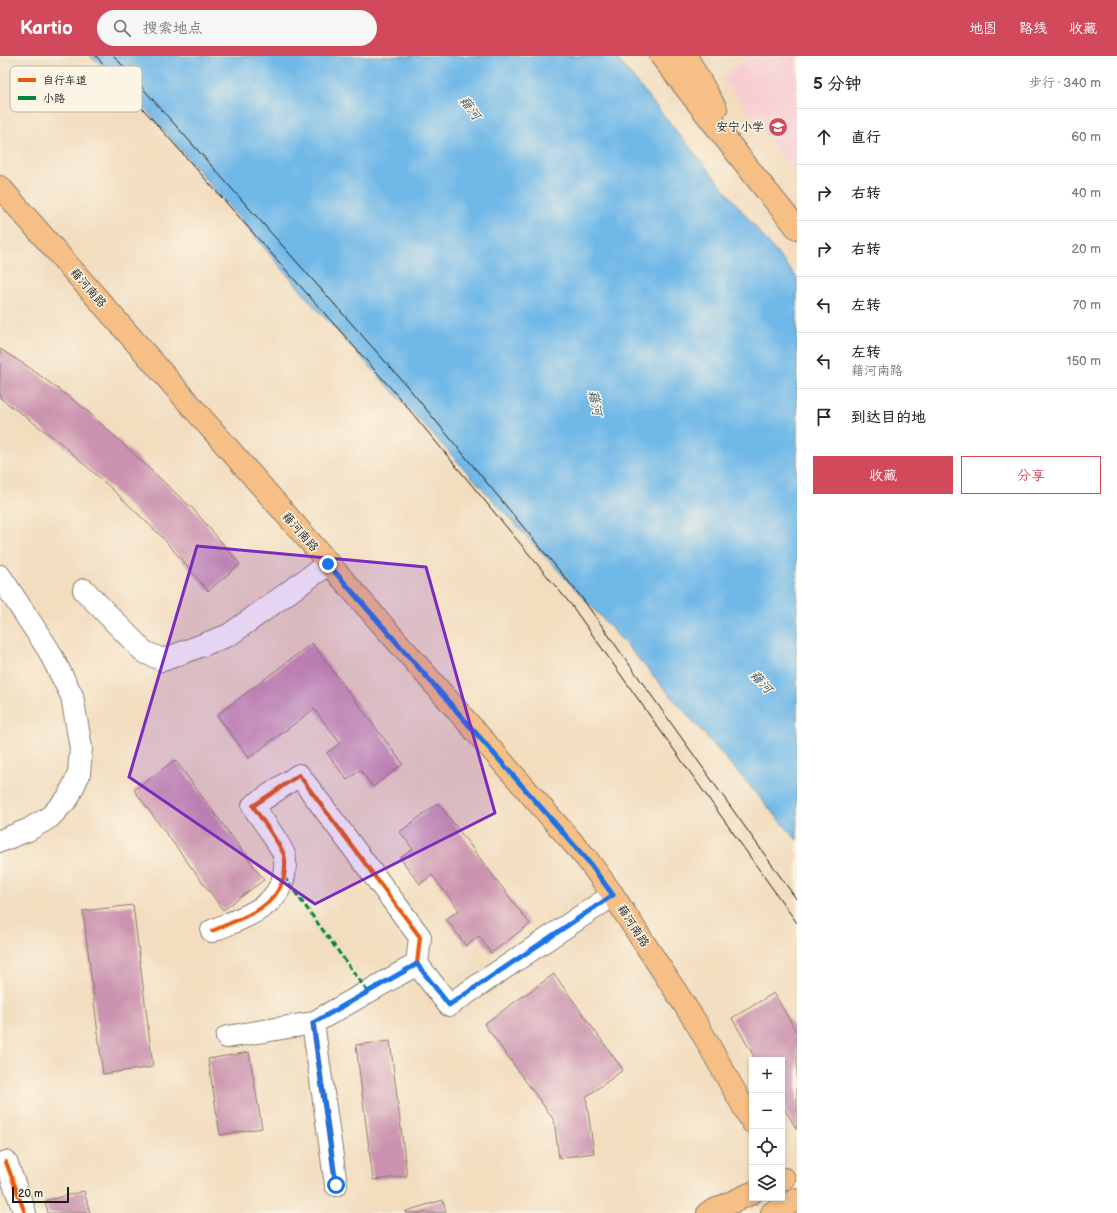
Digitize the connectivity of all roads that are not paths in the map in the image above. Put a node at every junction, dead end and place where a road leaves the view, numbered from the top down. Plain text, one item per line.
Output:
1 (661, 56) edge
2 (686, 56) edge
3 (757, 180) junction
4 (0, 187) edge
5 (797, 228) edge
6 (328, 564) junction
7 (0, 576) edge
8 (84, 590) dead end
9 (0, 841) edge
10 (613, 895) junction
11 (212, 931) dead end
12 (417, 964) junction
13 (313, 1023) junction
14 (227, 1036) dead end
15 (749, 1117) edge
16 (6, 1162) dead end
17 (785, 1181) edge
18 (336, 1185) dead end
19 (749, 1194) edge
20 (797, 1201) edge
21 (25, 1213) edge
22 (708, 1213) edge
23 (772, 1213) edge

1 - 3 main road
2 - 3 main road
3 - 5 main road
4 - 6 main road, 藉河南路
6 - 8 street
6 - 10 main road, 藉河南路
7 - 9 street
10 - 12 street
10 - 15 main road, 藉河南路
11 - 12 street
12 - 13 street
13 - 14 street
13 - 18 street
16 - 21 street
17 - 20 main road
19 - 22 main road
20 - 23 main road

